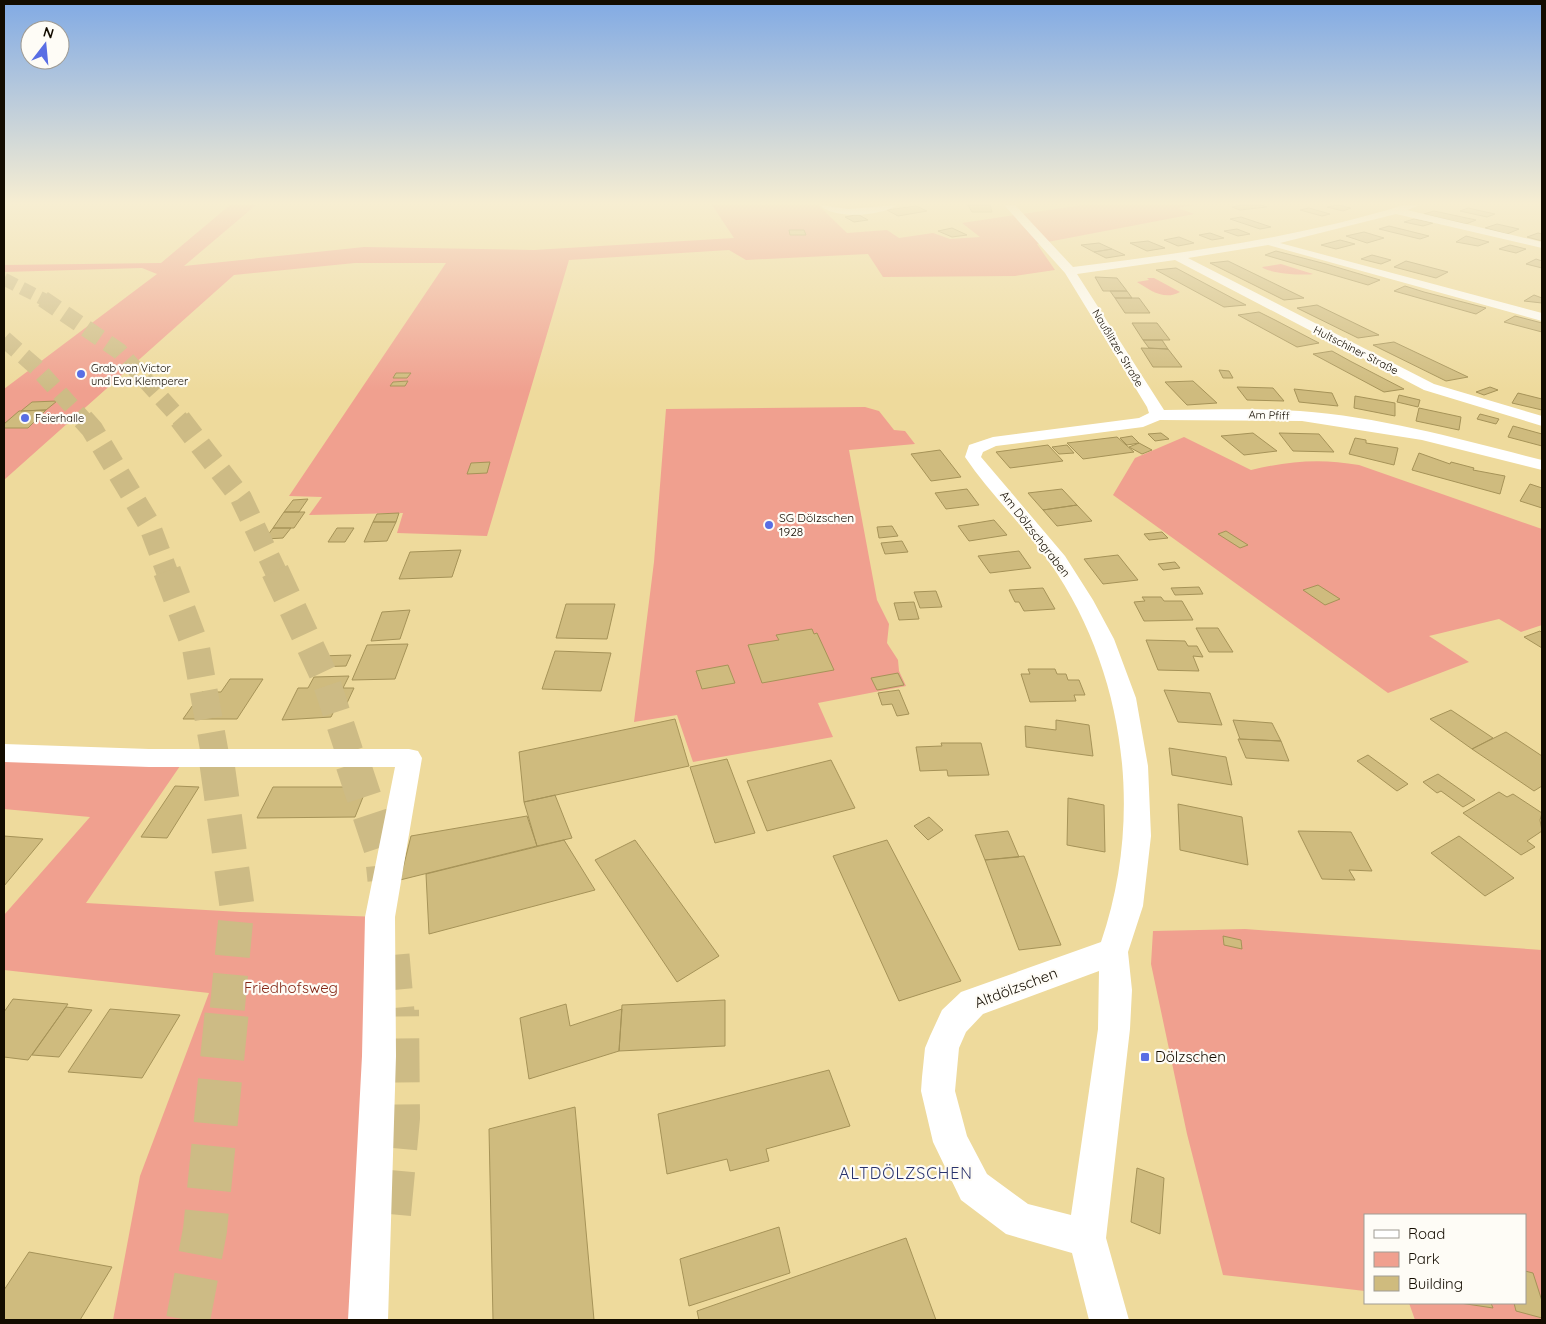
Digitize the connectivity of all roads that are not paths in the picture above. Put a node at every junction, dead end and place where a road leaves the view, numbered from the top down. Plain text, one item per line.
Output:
1 (1066, 267) edge
2 (1105, 267) edge
3 (1196, 267) edge
4 (1357, 267) edge
5 (1070, 271) junction
6 (1542, 317) edge
7 (1157, 415) junction
8 (1542, 421) edge
9 (993, 442) joint
10 (1542, 465) edge
11 (4, 754) edge
12 (1113, 952) junction
13 (1087, 1238) junction
14 (368, 1320) edge
15 (1109, 1320) edge

1 - 5 street, Naußlitzer Straße
2 - 5 street
3 - 8 street, Hultschiner Straße
4 - 6 street
5 - 7 street, Naußlitzer Straße
7 - 9 street, Am Pfiff
7 - 10 street, Am Pfiff
9 - 12 street, Am Dölzschgraben
11 - 14 street
12 - 13 street
12 - 13 street, Altdölzschen
13 - 15 street

